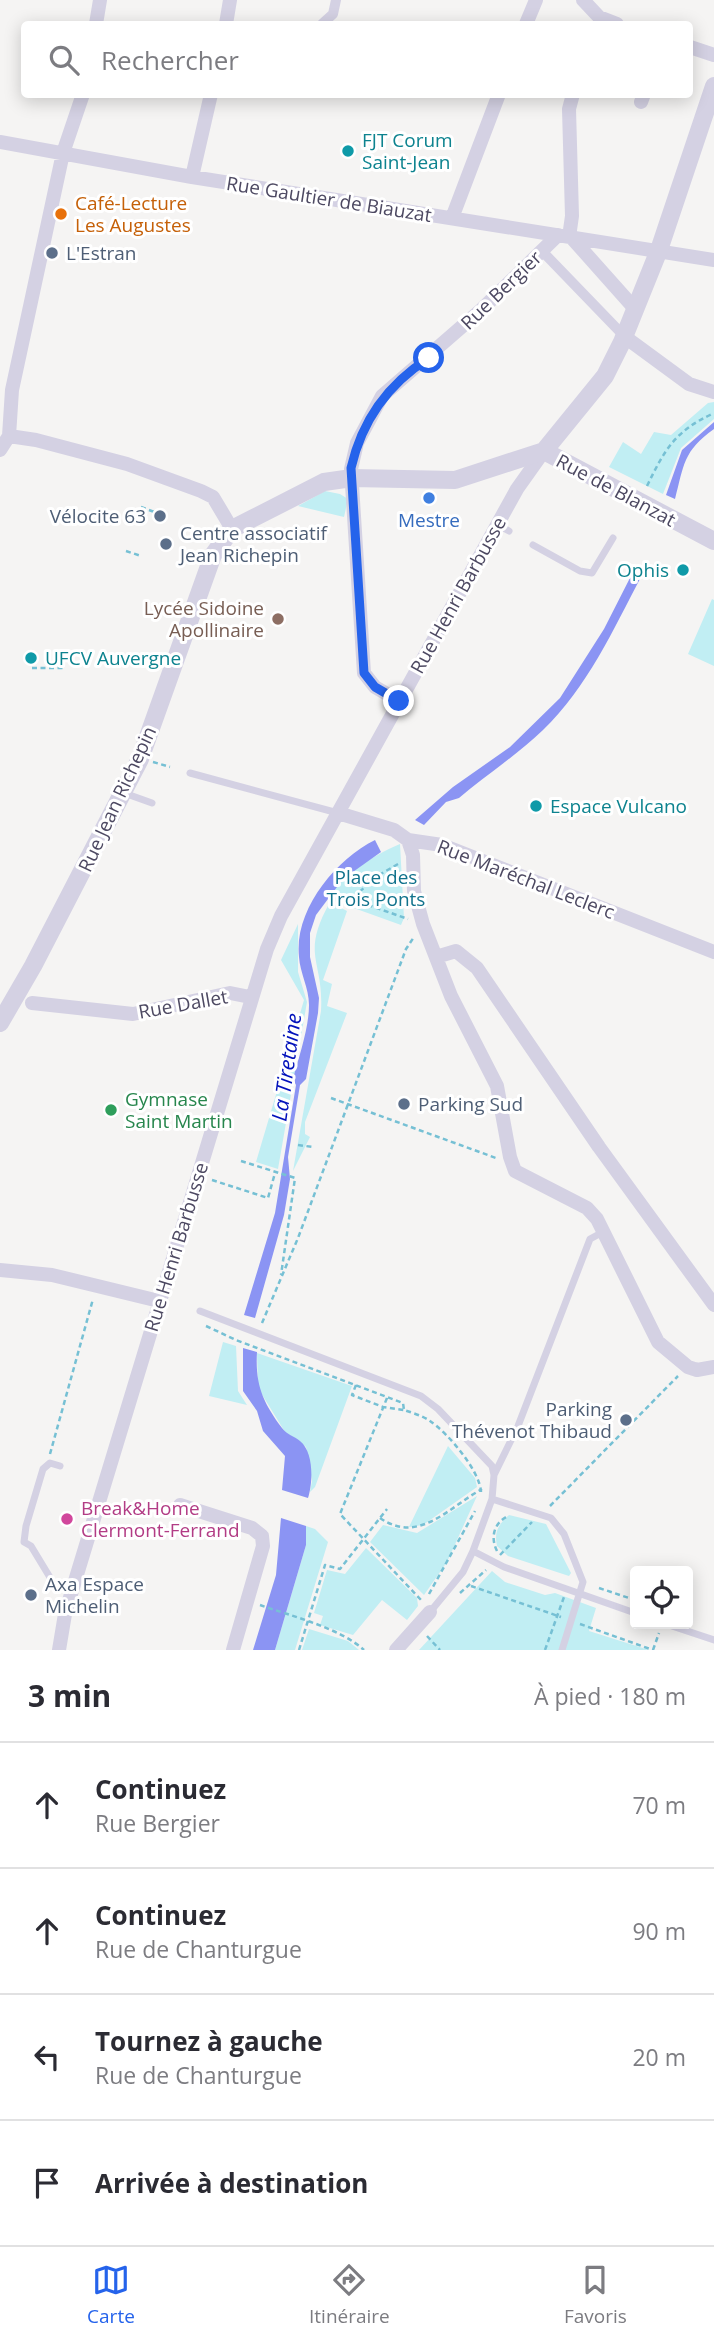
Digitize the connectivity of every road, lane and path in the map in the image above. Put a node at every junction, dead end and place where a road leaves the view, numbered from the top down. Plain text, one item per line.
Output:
1 (100, 0) edge
2 (230, 0) edge
3 (336, 0) edge
4 (536, 0) edge
5 (583, 0) edge
6 (96, 21) edge
7 (226, 21) edge
8 (326, 21) edge
9 (527, 21) edge
10 (598, 21) edge
11 (693, 48) edge
12 (714, 55) edge
13 (713, 91) edge
14 (82, 98) edge
15 (210, 98) edge
16 (497, 98) edge
17 (572, 98) edge
18 (0, 142) edge
19 (63, 153) junction
20 (192, 177) junction
21 (452, 218) junction
22 (566, 236) junction
23 (659, 250) junction
24 (542, 251) junction
25 (714, 260) edge
26 (636, 310) junction
27 (625, 337) junction
28 (714, 392) edge
29 (714, 412) edge
30 (9, 436) junction
31 (0, 450) edge
32 (544, 452) junction
33 (352, 478) junction
34 (642, 503) junction
35 (141, 507) dead end
36 (157, 513) dead end
37 (232, 529) junction
38 (613, 538) dead end
39 (714, 541) edge
40 (533, 545) dead end
41 (126, 551) dead end
42 (141, 556) dead end
43 (32, 668) dead end
44 (63, 668) dead end
45 (399, 701) junction
46 (190, 773) dead end
47 (124, 793) junction
48 (152, 803) dead end
49 (338, 813) junction
50 (408, 840) junction
51 (413, 855) junction
52 (423, 925) junction
53 (714, 952) edge
54 (436, 959) junction
55 (250, 997) junction
56 (32, 1003) dead end
57 (0, 1023) edge
58 (331, 1098) dead end
59 (348, 1105) junction
60 (298, 1145) dead end
61 (313, 1147) dead end
62 (510, 1157) junction
63 (241, 1161) dead end
64 (277, 1173) junction
65 (199, 1175) junction
66 (603, 1232) junction
67 (0, 1270) edge
68 (281, 1279) junction
69 (96, 1285) junction
70 (159, 1301) junction
71 (714, 1304) edge
72 (200, 1311) joint
73 (253, 1330) junction
74 (250, 1346) junction
75 (688, 1367) junction
76 (714, 1367) edge
77 (361, 1372) junction
78 (356, 1385) junction
79 (387, 1398) junction
80 (383, 1407) junction
81 (404, 1410) junction
82 (50, 1463) junction
83 (60, 1466) dead end
84 (494, 1475) junction
85 (494, 1488) junction
86 (481, 1490) junction
87 (480, 1499) dead end
88 (492, 1499) junction
89 (180, 1505) dead end
90 (476, 1508) dead end
91 (387, 1509) dead end
92 (552, 1509) dead end
93 (512, 1514) dead end
94 (528, 1517) dead end
95 (380, 1518) junction
96 (363, 1540) junction
97 (473, 1551) junction
98 (501, 1554) junction
99 (508, 1557) dead end
100 (495, 1560) junction
101 (583, 1583) junction
102 (73, 1590) junction
103 (580, 1594) junction
104 (630, 1598) edge
105 (265, 1607) dead end
106 (630, 1611) edge
107 (430, 1612) junction
108 (306, 1619) junction
109 (662, 1629) edge
110 (680, 1629) edge
111 (714, 1640) edge
112 (59, 1650) edge
113 (233, 1650) edge
114 (299, 1650) edge
115 (364, 1650) edge
116 (396, 1650) edge
117 (440, 1650) edge
118 (562, 1650) edge
119 (653, 1650) edge

1 - 6 street
2 - 7 street
3 - 8 street
4 - 9 street
5 - 10 street
11 - 12 street
13 - 23 street
14 - 19 street
15 - 20 street
16 - 21 street
17 - 22 street
18 - 19 street, Rue Gaultier de Biauzat
19 - 20 street, Rue Gaultier de Biauzat
19 - 30 street
20 - 21 street, Rue Gaultier de Biauzat
21 - 22 street, Rue Gaultier de Biauzat
22 - 23 street, Rue Gaultier de Biauzat
22 - 24 street, Rue Bergier
22 - 26 street
23 - 25 street, Rue Gaultier de Biauzat
23 - 26 street
24 - 27 street
24 - 33 street, Rue Bergier
26 - 27 street
27 - 28 street
27 - 32 street
29 - 34 path
30 - 31 street
30 - 37 street
32 - 33 street, Rue de Blanzat
32 - 34 street, Rue de Blanzat
32 - 45 street, Rue Henri Barbusse
33 - 37 street, Rue de Blanzat
33 - 45 street, Rue Bergier
34 - 39 street, Rue de Blanzat
35 - 36 path
37 - 47 street, Rue Jean Richepin
38 - 40 lane
41 - 42 path
43 - 44 path
45 - 49 street, Rue Henri Barbusse
46 - 49 lane
47 - 48 lane
47 - 57 street, Rue Jean Richepin
49 - 50 street, Rue Maréchal Leclerc
49 - 55 street, Rue Henri Barbusse
50 - 51 street
50 - 53 street, Rue Maréchal Leclerc
51 - 52 street
51 - 52 path
52 - 54 street
52 - 59 path
54 - 62 street
54 - 71 street
55 - 56 street, Rue Dallet
55 - 65 street, Rue Henri Barbusse
58 - 59 path
59 - 62 path
59 - 68 path
60 - 61 path
62 - 66 street
63 - 64 path
64 - 65 path
64 - 68 path
65 - 70 street, Rue Henri Barbusse
66 - 75 street
66 - 84 lane
67 - 69 street
68 - 73 path
69 - 70 street
69 - 82 path
70 - 102 street, Rue Henri Barbusse
72 - 73 lane
72 - 74 path
73 - 74 path
73 - 77 lane
74 - 78 path
75 - 76 street
75 - 92 path
77 - 78 path
77 - 84 lane
78 - 79 path
78 - 80 path
79 - 80 path
79 - 81 path
80 - 81 path
80 - 96 path
81 - 86 path
82 - 83 lane
82 - 102 lane
84 - 85 lane
85 - 86 path
85 - 88 lane
86 - 87 path
86 - 95 path
88 - 97 lane
88 - 101 lane
89 - 113 street
90 - 96 path
91 - 95 path
93 - 98 path
94 - 98 path
95 - 96 path
96 - 108 path
97 - 100 lane
97 - 107 lane
98 - 99 path
98 - 100 path
100 - 103 lane
100 - 107 path
101 - 103 lane
101 - 104 path
102 - 112 street, Rue Henri Barbusse
103 - 106 lane
103 - 118 lane
105 - 108 path
107 - 116 street
107 - 117 path
108 - 114 path
108 - 115 path
109 - 119 path
110 - 111 lane

